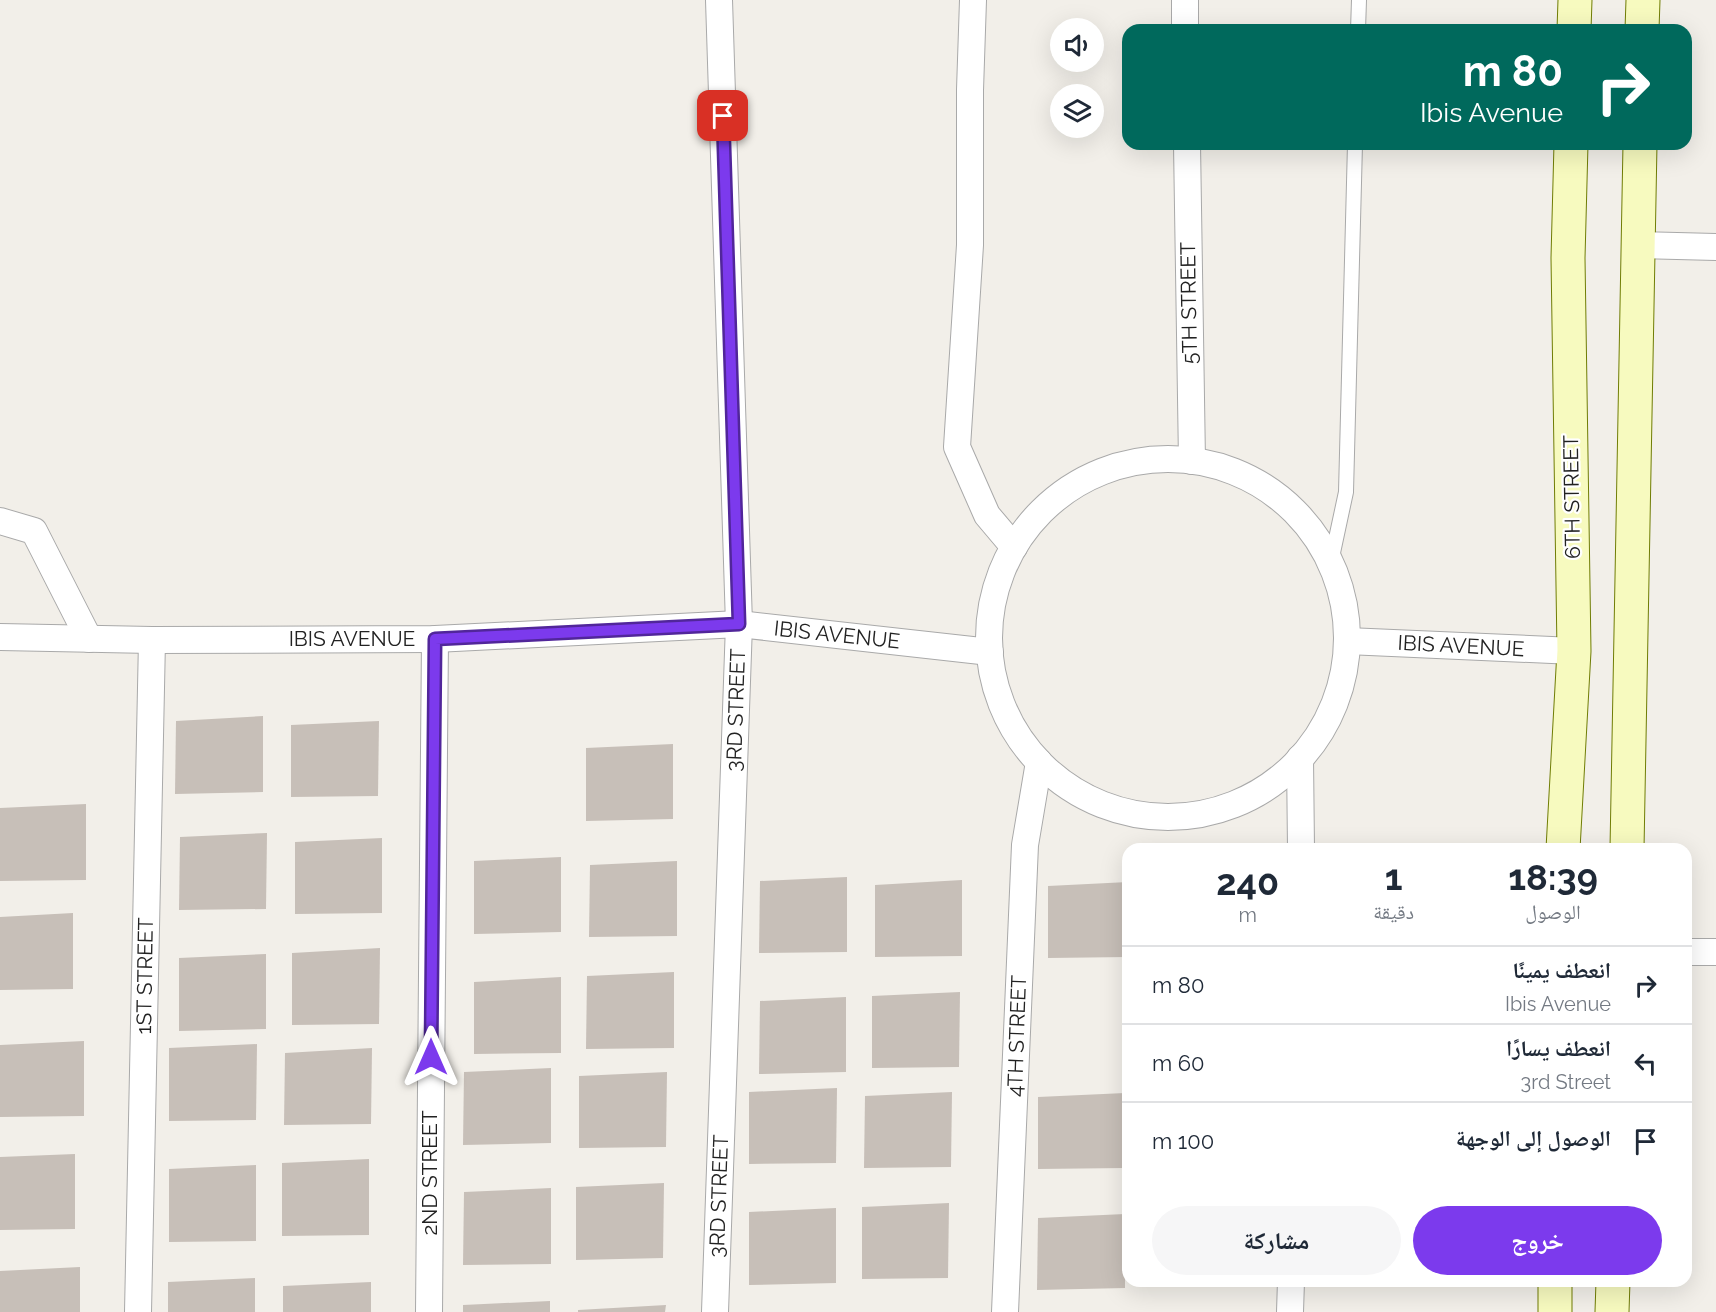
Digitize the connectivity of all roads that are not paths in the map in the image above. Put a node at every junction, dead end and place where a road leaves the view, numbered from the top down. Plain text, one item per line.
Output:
1 (719, 0) edge
2 (974, 0) edge
3 (1185, 0) edge
4 (1359, 0) edge
5 (1575, 0) edge
6 (1643, 0) edge
7 (1185, 24) edge
8 (1358, 24) edge
9 (1574, 24) edge
10 (1642, 24) edge
11 (1187, 150) edge
12 (1355, 150) edge
13 (1571, 150) edge
14 (1640, 150) edge
15 (1638, 245) junction
16 (1716, 247) edge
17 (1192, 461) junction
18 (0, 521) edge
19 (1320, 543) junction
20 (1014, 547) junction
21 (739, 624) junction
22 (0, 637) edge
23 (89, 639) junction
24 (435, 639) junction
25 (152, 640) junction
26 (1347, 641) junction
27 (1574, 651) junction
28 (990, 652) junction
29 (1300, 758) junction
30 (1039, 762) junction
31 (1301, 843) edge
32 (1563, 843) edge
33 (1627, 843) edge
34 (1692, 952) edge
35 (1716, 952) edge
36 (1291, 1287) edge
37 (1555, 1287) edge
38 (1613, 1287) edge
39 (138, 1312) edge
40 (429, 1312) edge
41 (715, 1312) edge
42 (1005, 1312) edge
43 (1290, 1312) edge
44 (1555, 1312) edge
45 (1612, 1312) edge

1 - 21 street, 3RD STREET
2 - 20 street
3 - 7 street
4 - 8 lane
5 - 9 main road
6 - 10 main road
11 - 17 street, 5TH STREET
12 - 19 lane
13 - 27 main road, 6TH STREET
14 - 15 main road
15 - 16 street
15 - 33 main road
17 - 19 street
17 - 20 street
18 - 23 street
19 - 26 street
20 - 28 street
21 - 24 street, IBIS AVENUE
21 - 28 street, IBIS AVENUE
21 - 41 street, 3RD STREET
22 - 23 street, IBIS AVENUE
23 - 25 street, IBIS AVENUE
24 - 25 street, IBIS AVENUE
24 - 40 street, 2ND STREET
25 - 39 street, 1ST STREET
26 - 27 street, IBIS AVENUE
26 - 29 street
27 - 32 main road, 6TH STREET
28 - 30 street
29 - 30 street
29 - 31 street
30 - 42 street, 4TH STREET
34 - 35 street
36 - 43 street
37 - 44 main road
38 - 45 main road

